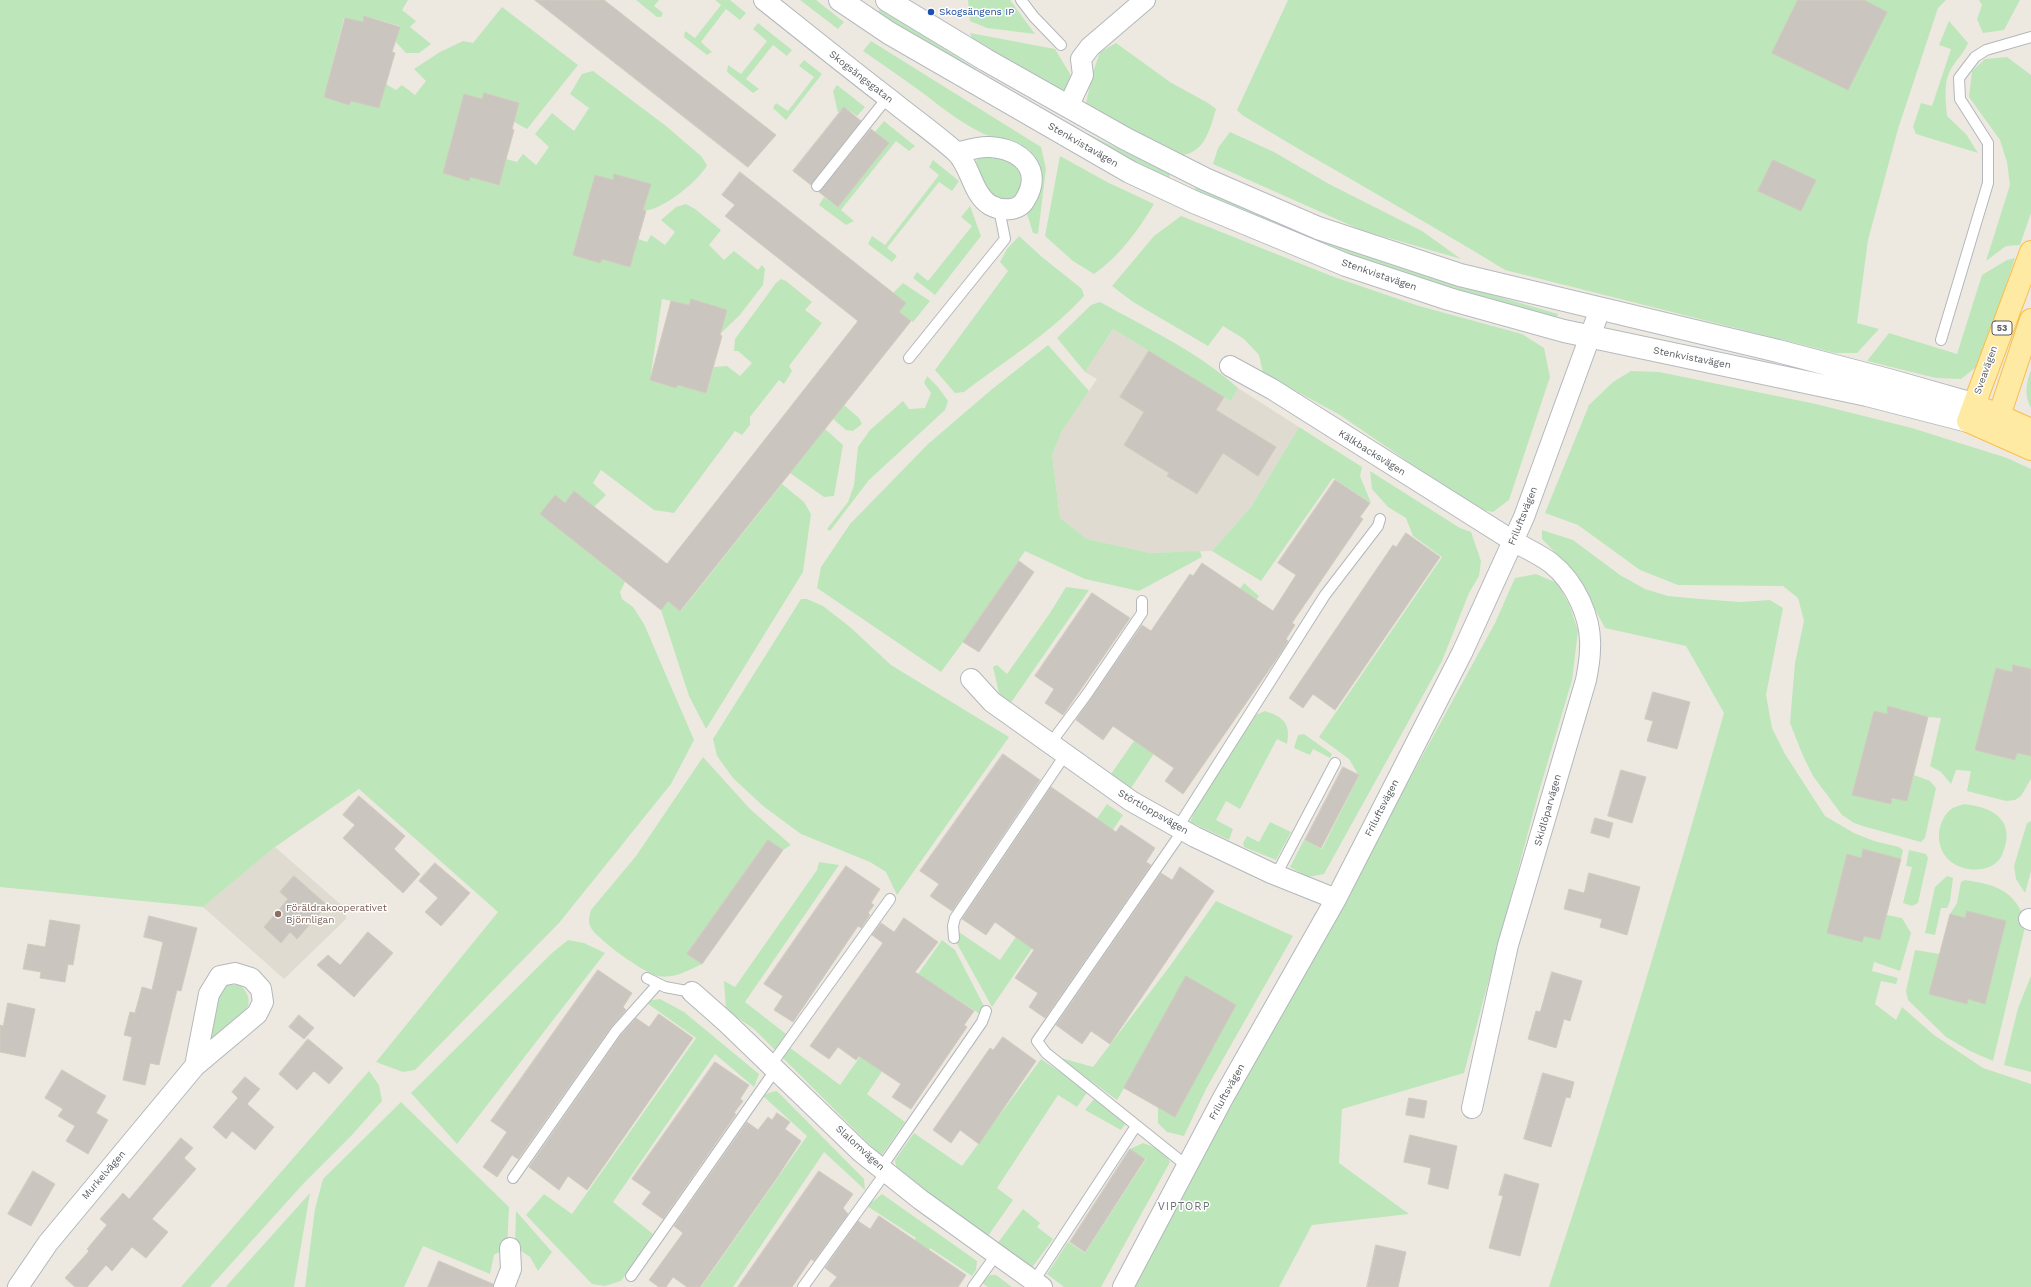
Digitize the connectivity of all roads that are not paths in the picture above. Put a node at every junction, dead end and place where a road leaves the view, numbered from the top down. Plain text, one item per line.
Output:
1 (764, 0) edge
2 (840, 0) edge
3 (887, 0) edge
4 (1021, 0) edge
5 (1145, 0) edge
6 (2031, 37) edge
7 (1061, 45) dead end
8 (887, 98) junction
9 (1068, 107) junction
10 (1054, 129) junction
11 (957, 153) junction
12 (817, 186) dead end
13 (999, 209) junction
14 (2031, 252) edge
15 (1600, 309) junction
16 (2031, 320) edge
17 (1591, 337) junction
18 (1941, 340) dead end
19 (909, 358) dead end
20 (1230, 366) dead end
21 (1970, 412) junction
22 (1996, 423) junction
23 (2031, 430) edge
24 (2031, 449) edge
25 (1380, 519) dead end
26 (1513, 541) junction
27 (1142, 601) dead end
28 (970, 679) dead end
29 (1058, 749) junction
30 (1335, 763) dead end
31 (1181, 828) junction
32 (1276, 875) junction
33 (890, 899) dead end
34 (1336, 899) junction
35 (954, 938) dead end
36 (647, 978) dead end
37 (657, 984) junction
38 (692, 992) joint
39 (986, 1010) dead end
40 (195, 1066) dead end
41 (773, 1067) junction
42 (1472, 1108) dead end
43 (1136, 1126) junction
44 (1187, 1166) junction
45 (884, 1170) junction
46 (513, 1178) dead end
47 (510, 1248) dead end
48 (996, 1255) junction
49 (631, 1276) dead end
50 (1038, 1284) edge
51 (18, 1287) edge
52 (504, 1287) edge
53 (803, 1287) edge
54 (973, 1287) edge
55 (1123, 1287) edge

1 - 8 street, Skogsängsgatan
2 - 10 main road, Stenkvistavägen
3 - 9 main road
4 - 7 lane
5 - 9 street
6 - 18 lane
8 - 11 street, Skogsängsgatan
8 - 12 lane
9 - 10 main road
9 - 15 main road
10 - 17 main road, Stenkvistavägen
11 - 13 street, Skogsängsgatan
11 - 13 street
13 - 19 lane
14 - 21 main road, Sveavägen / 53
15 - 17 street, Friluftsvägen
15 - 21 main road
16 - 22 main road, 53
17 - 21 main road, Stenkvistavägen
17 - 26 street, Friluftsvägen
20 - 26 street, Kälkbacksvägen
21 - 22 main road
22 - 23 main road
22 - 24 main road
25 - 31 lane
26 - 34 street, Friluftsvägen
26 - 42 street, Skidlöparvägen
27 - 29 lane
28 - 29 street, Störtloppsvägen
29 - 31 street, Störtloppsvägen
29 - 35 lane
30 - 32 lane
31 - 32 street, Störtloppsvägen
31 - 43 lane
32 - 34 street, Störtloppsvägen
33 - 41 lane
34 - 44 street, Friluftsvägen
36 - 37 lane
37 - 38 lane
37 - 46 lane
38 - 41 street, Slalomvägen
39 - 45 lane
40 - 51 street, Murkelvägen
41 - 45 street, Slalomvägen
41 - 49 lane
43 - 44 lane
43 - 50 lane
44 - 55 street, Friluftsvägen
45 - 48 street, Slalomvägen
45 - 53 lane
47 - 52 street
48 - 50 street, Slalomvägen
48 - 54 lane

